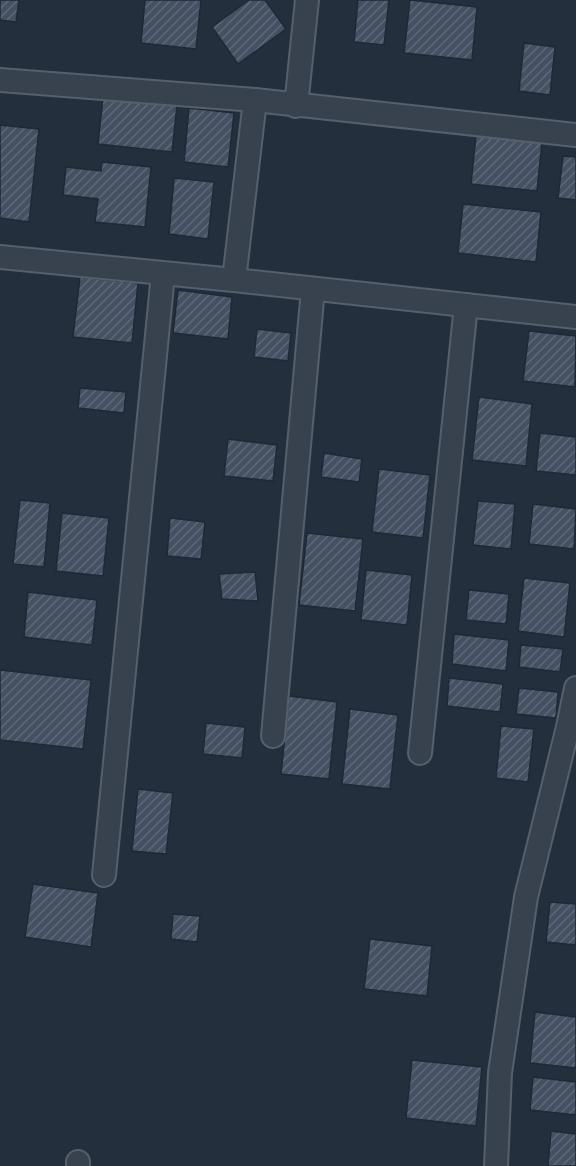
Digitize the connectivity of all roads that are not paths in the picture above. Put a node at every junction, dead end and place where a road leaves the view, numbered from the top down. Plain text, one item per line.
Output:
1 (307, 0) edge
2 (0, 80) edge
3 (255, 100) junction
4 (296, 106) junction
5 (576, 135) edge
6 (0, 257) edge
7 (163, 274) junction
8 (234, 280) junction
9 (313, 289) junction
10 (466, 305) junction
11 (576, 317) edge
12 (576, 688) edge
13 (273, 736) dead end
14 (420, 753) dead end
15 (104, 875) dead end
16 (496, 1166) edge

1 - 4 street
2 - 3 street
3 - 4 street
3 - 8 street
4 - 5 street
6 - 7 street
7 - 8 street
7 - 15 street
8 - 9 street
9 - 10 street
9 - 13 street
10 - 11 street
10 - 14 street
12 - 16 street

